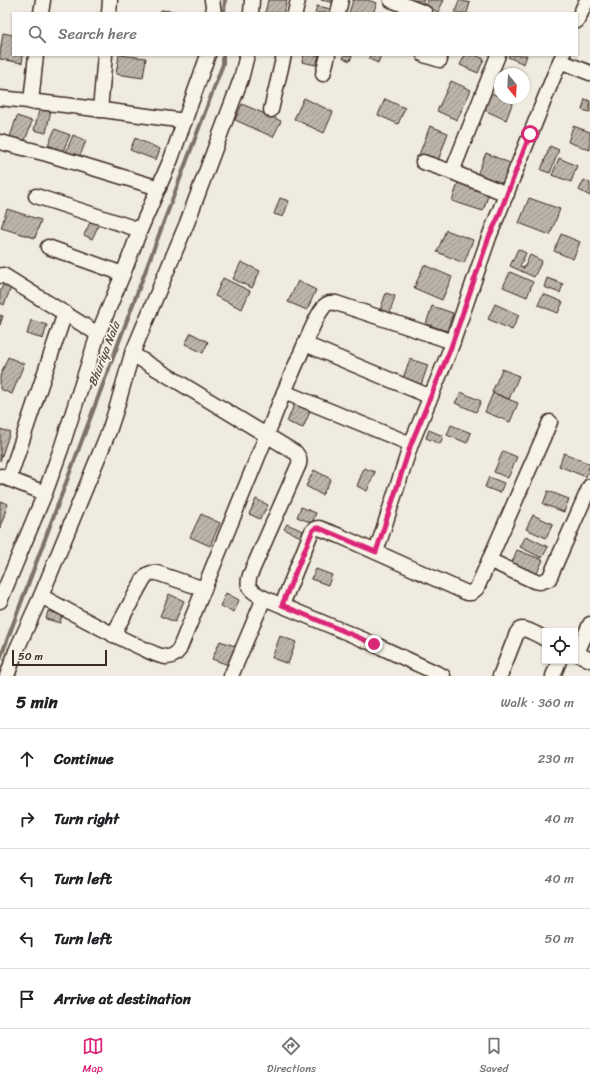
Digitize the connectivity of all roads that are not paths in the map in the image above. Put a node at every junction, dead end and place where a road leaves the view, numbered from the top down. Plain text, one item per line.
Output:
1 (43, 0) edge
2 (110, 0) edge
3 (212, 0) edge
4 (252, 0) edge
5 (341, 0) edge
6 (391, 0) edge
7 (587, 0) edge
8 (41, 12) edge
9 (109, 12) edge
10 (214, 12) edge
11 (251, 12) edge
12 (338, 12) edge
13 (422, 12) edge
14 (578, 19) edge
15 (36, 56) edge
16 (105, 56) edge
17 (208, 56) edge
18 (247, 56) edge
19 (284, 56) edge
20 (328, 56) edge
21 (427, 56) edge
22 (498, 56) edge
23 (562, 58) edge
24 (440, 60) dead end
25 (590, 73) edge
26 (323, 74) dead end
27 (0, 98) edge
28 (31, 102) junction
29 (100, 110) junction
30 (271, 110) dead end
31 (185, 121) junction
32 (0, 142) edge
33 (423, 162) dead end
34 (452, 172) junction
35 (159, 188) junction
36 (507, 194) junction
37 (36, 196) dead end
38 (140, 230) junction
39 (48, 247) dead end
40 (123, 274) junction
41 (0, 276) edge
42 (65, 313) junction
43 (98, 334) junction
44 (453, 342) junction
45 (305, 344) junction
46 (132, 354) junction
47 (284, 392) junction
48 (431, 397) junction
49 (550, 422) dead end
50 (266, 435) junction
51 (411, 444) junction
52 (5, 477) edge
53 (590, 486) edge
54 (45, 493) junction
55 (376, 552) junction
56 (489, 560) junction
57 (204, 589) junction
58 (41, 596) junction
59 (264, 598) junction
60 (0, 601) edge
61 (282, 605) junction
62 (590, 624) edge
63 (112, 635) junction
64 (542, 638) edge
65 (578, 649) edge
66 (578, 654) edge
67 (590, 660) edge
68 (558, 664) edge
69 (8, 676) edge
70 (231, 676) edge
71 (443, 676) edge
72 (500, 676) edge
73 (553, 676) edge

1 - 8 street
2 - 9 street
3 - 10 street
4 - 11 street
5 - 12 street
6 - 13 street
7 - 14 street
15 - 28 street
16 - 29 street
17 - 31 street
18 - 46 street
19 - 30 street
20 - 26 street
21 - 24 street
22 - 34 street
23 - 25 street
23 - 36 street
27 - 28 street
28 - 29 street
29 - 31 street
31 - 35 street
32 - 35 street
33 - 34 street
34 - 36 street
35 - 38 street
36 - 44 street
37 - 38 street
38 - 40 street
39 - 40 street
40 - 43 street
41 - 42 street
42 - 43 street
42 - 52 street
43 - 54 street
44 - 45 street
44 - 48 street
45 - 47 street
45 - 48 street
46 - 50 street
46 - 58 street
47 - 50 street
47 - 51 street
48 - 51 street
49 - 56 street
50 - 57 street
50 - 59 street
51 - 55 street
52 - 54 street
53 - 56 street
54 - 60 street
55 - 56 street
55 - 61 street
57 - 63 street
57 - 63 street
58 - 63 street
58 - 69 street
59 - 61 street
59 - 70 street
61 - 71 street
62 - 65 street
64 - 72 street
66 - 67 street
68 - 73 street

